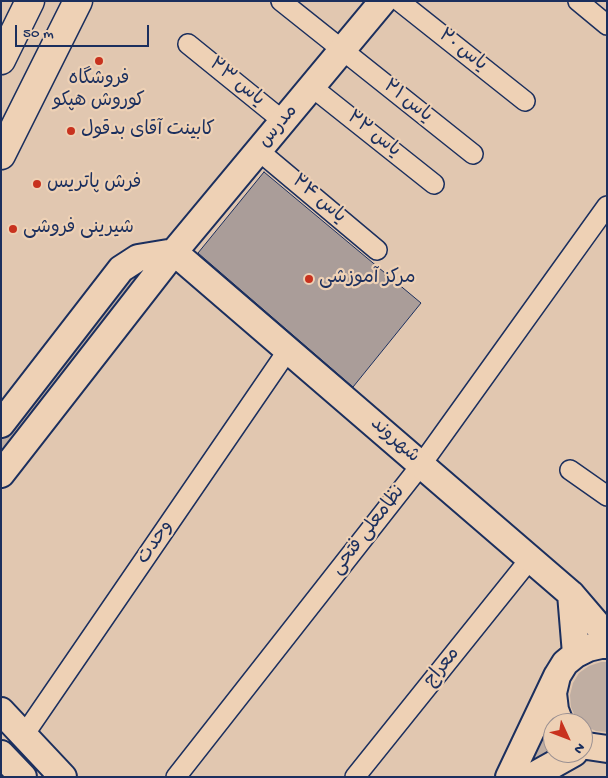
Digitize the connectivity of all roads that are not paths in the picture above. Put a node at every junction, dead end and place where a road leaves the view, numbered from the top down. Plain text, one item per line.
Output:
1 (30, 1) edge
2 (78, 1) edge
3 (281, 1) edge
4 (383, 1) edge
5 (399, 1) edge
6 (578, 1) edge
7 (607, 25) edge
8 (188, 44) dead end
9 (342, 50) junction
10 (1, 60) edge
11 (312, 87) junction
12 (525, 101) dead end
13 (283, 122) junction
14 (259, 151) junction
15 (473, 154) dead end
16 (1, 155) edge
17 (434, 184) dead end
18 (607, 206) edge
19 (377, 250) dead end
20 (174, 252) junction
21 (288, 350) junction
22 (1, 424) edge
23 (421, 465) junction
24 (570, 470) dead end
25 (1, 474) edge
26 (607, 496) edge
27 (530, 559) junction
28 (571, 594) junction
29 (607, 636) edge
30 (607, 645) edge
31 (576, 654) junction
32 (557, 676) junction
33 (1, 711) edge
34 (556, 713) edge
35 (24, 735) junction
36 (1, 754) edge
37 (558, 763) edge
38 (23, 777) edge
39 (63, 777) edge
40 (176, 777) edge
41 (355, 777) edge
42 (509, 777) edge
43 (531, 777) edge

1 - 10 main road
2 - 16 main road
3 - 9 street, یاس ۲۱
4 - 9 street, مدرس
5 - 12 street, یاس ۲۰
6 - 7 street
8 - 13 street, یاس ۲۳
9 - 11 street, مدرس
9 - 15 street, یاس ۲۱
11 - 13 street, مدرس
11 - 17 street, یاس ۲۲
13 - 14 street, مدرس
14 - 19 street, یاس ۲۴
14 - 20 street, مدرس
18 - 23 street, نظامعلی فتحی
20 - 21 street, شهروند
20 - 22 street
20 - 25 street, مدرس
21 - 23 street, شهروند
21 - 35 street, وحدت
23 - 27 street, شهروند
23 - 40 street, نظامعلی فتحی
24 - 26 street
27 - 28 street, شهروند
27 - 41 street, معراج
28 - 29 street, شهروند
28 - 31 street
30 - 31 street
31 - 32 street
32 - 34 street
32 - 42 street
33 - 35 street
35 - 39 street
36 - 38 street
37 - 43 street

